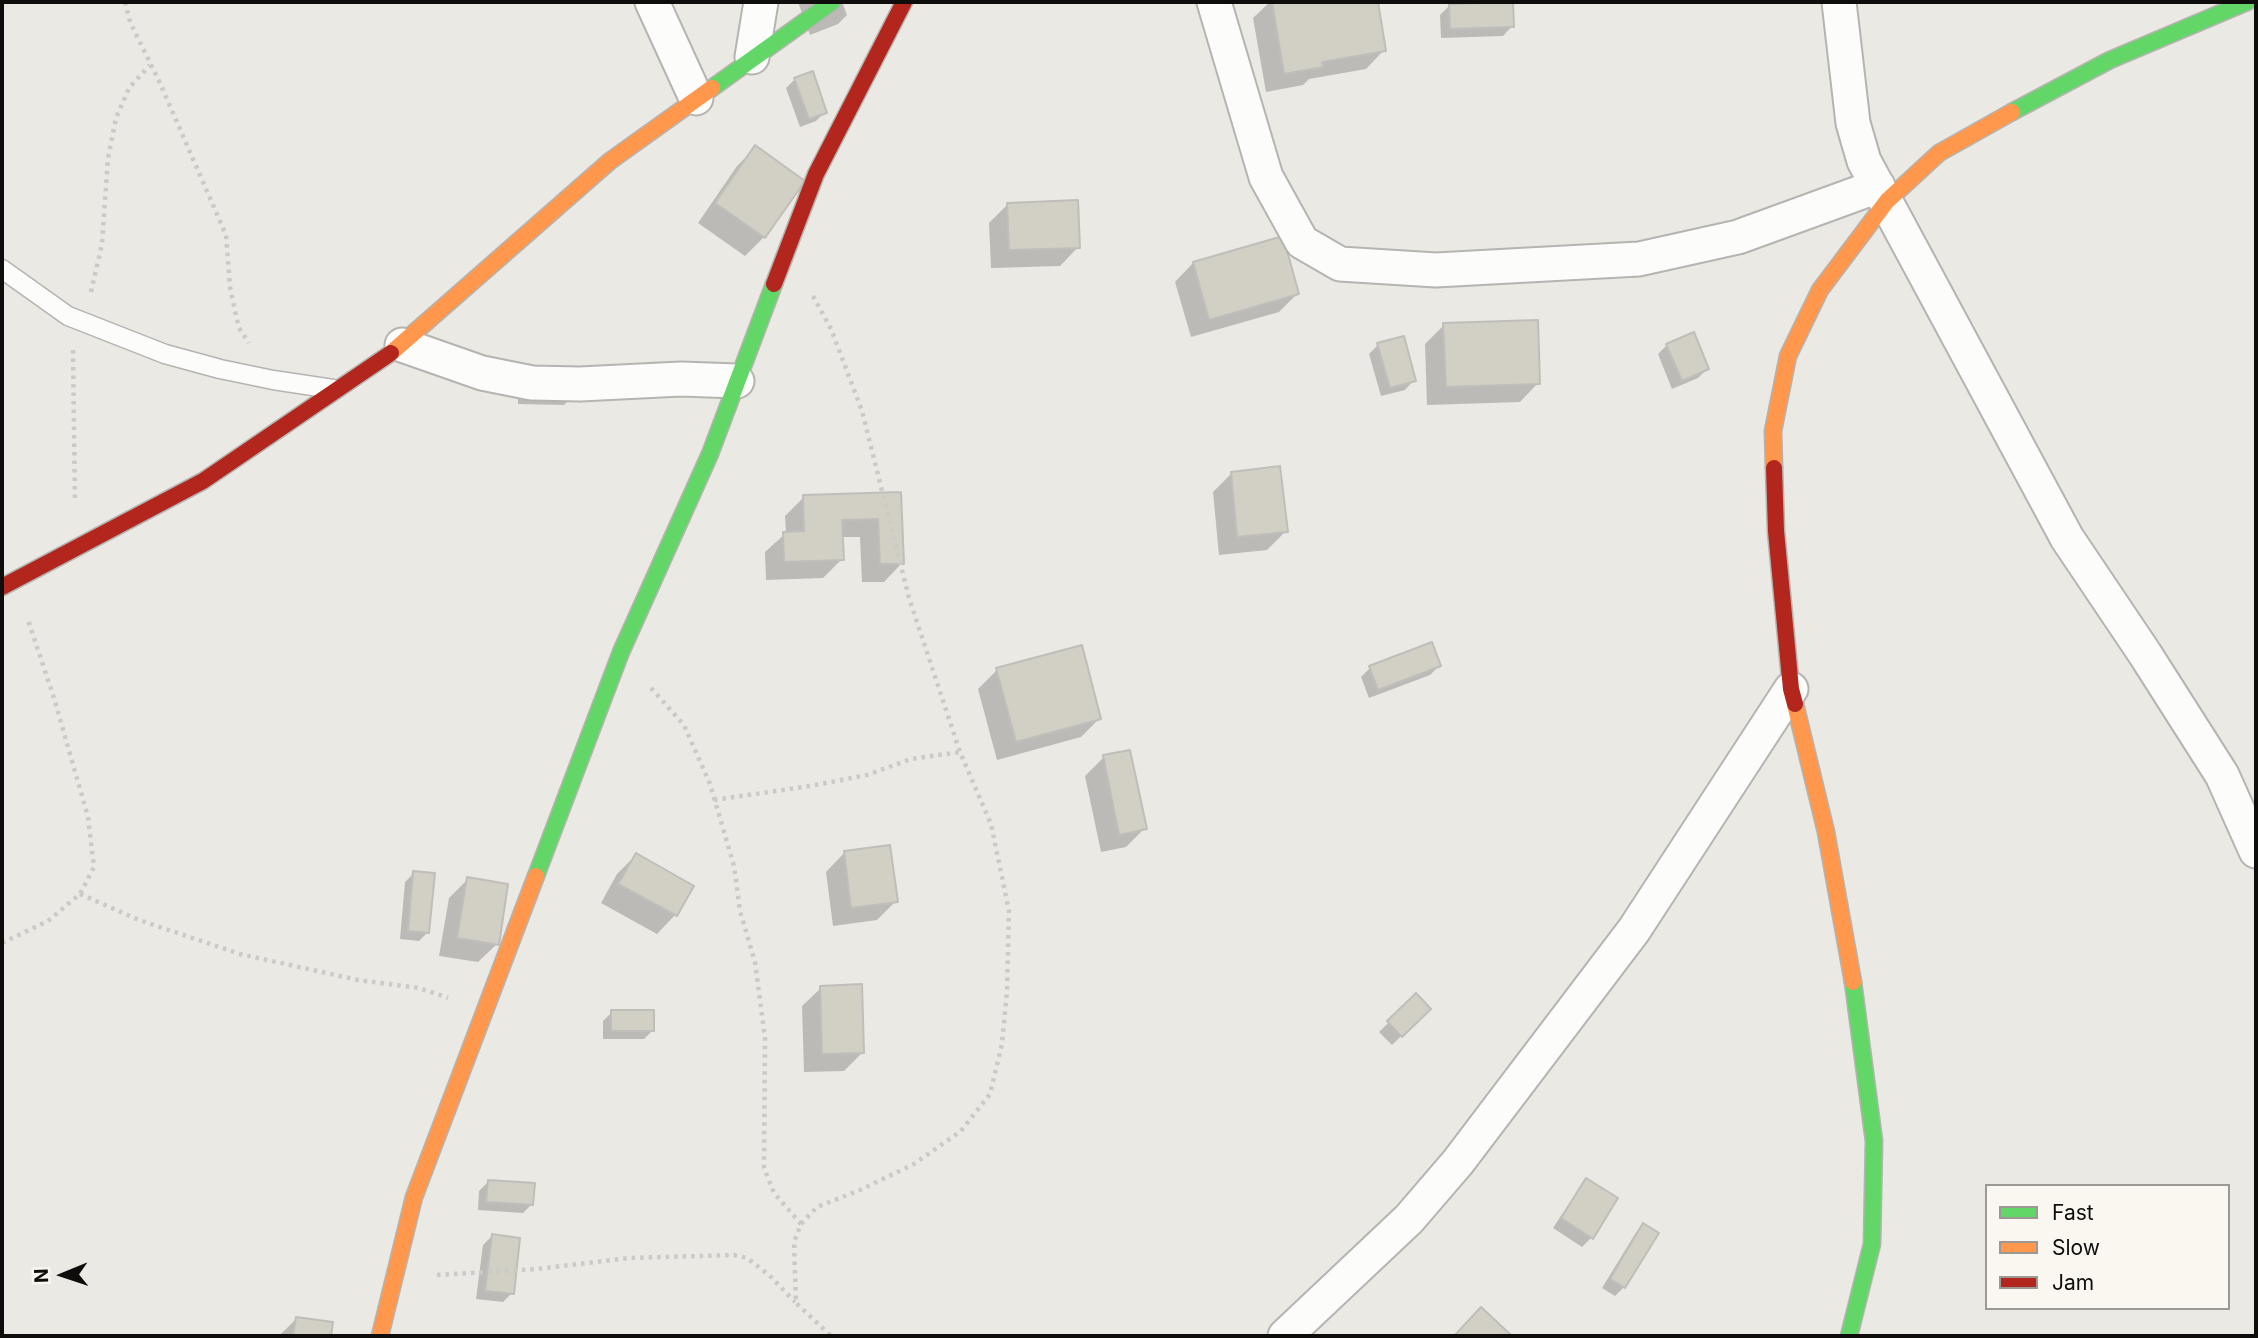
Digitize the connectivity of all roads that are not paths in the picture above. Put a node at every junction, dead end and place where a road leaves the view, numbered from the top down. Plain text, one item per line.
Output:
1 (652, 2) edge
2 (761, 2) edge
3 (832, 2) edge
4 (904, 2) edge
5 (1214, 2) edge
6 (1839, 2) edge
7 (2247, 2) edge
8 (752, 57) junction
9 (696, 98) junction
10 (1882, 193) junction
11 (2, 269) edge
12 (402, 345) junction
13 (737, 381) junction
14 (338, 390) junction
15 (6, 580) edge
16 (1791, 689) junction
17 (2221, 775) junction
18 (2256, 788) edge
19 (2256, 851) edge
20 (380, 1336) edge
21 (1285, 1336) edge
22 (1849, 1336) edge

1 - 9 street
2 - 8 street
3 - 8 street
4 - 13 street
5 - 10 street
6 - 10 street
7 - 10 street
8 - 9 street
9 - 12 street
10 - 16 street
10 - 17 street
11 - 14 lane
12 - 13 street
12 - 14 street
13 - 20 street
14 - 15 street
16 - 21 street
16 - 22 street
17 - 18 street
17 - 19 street

